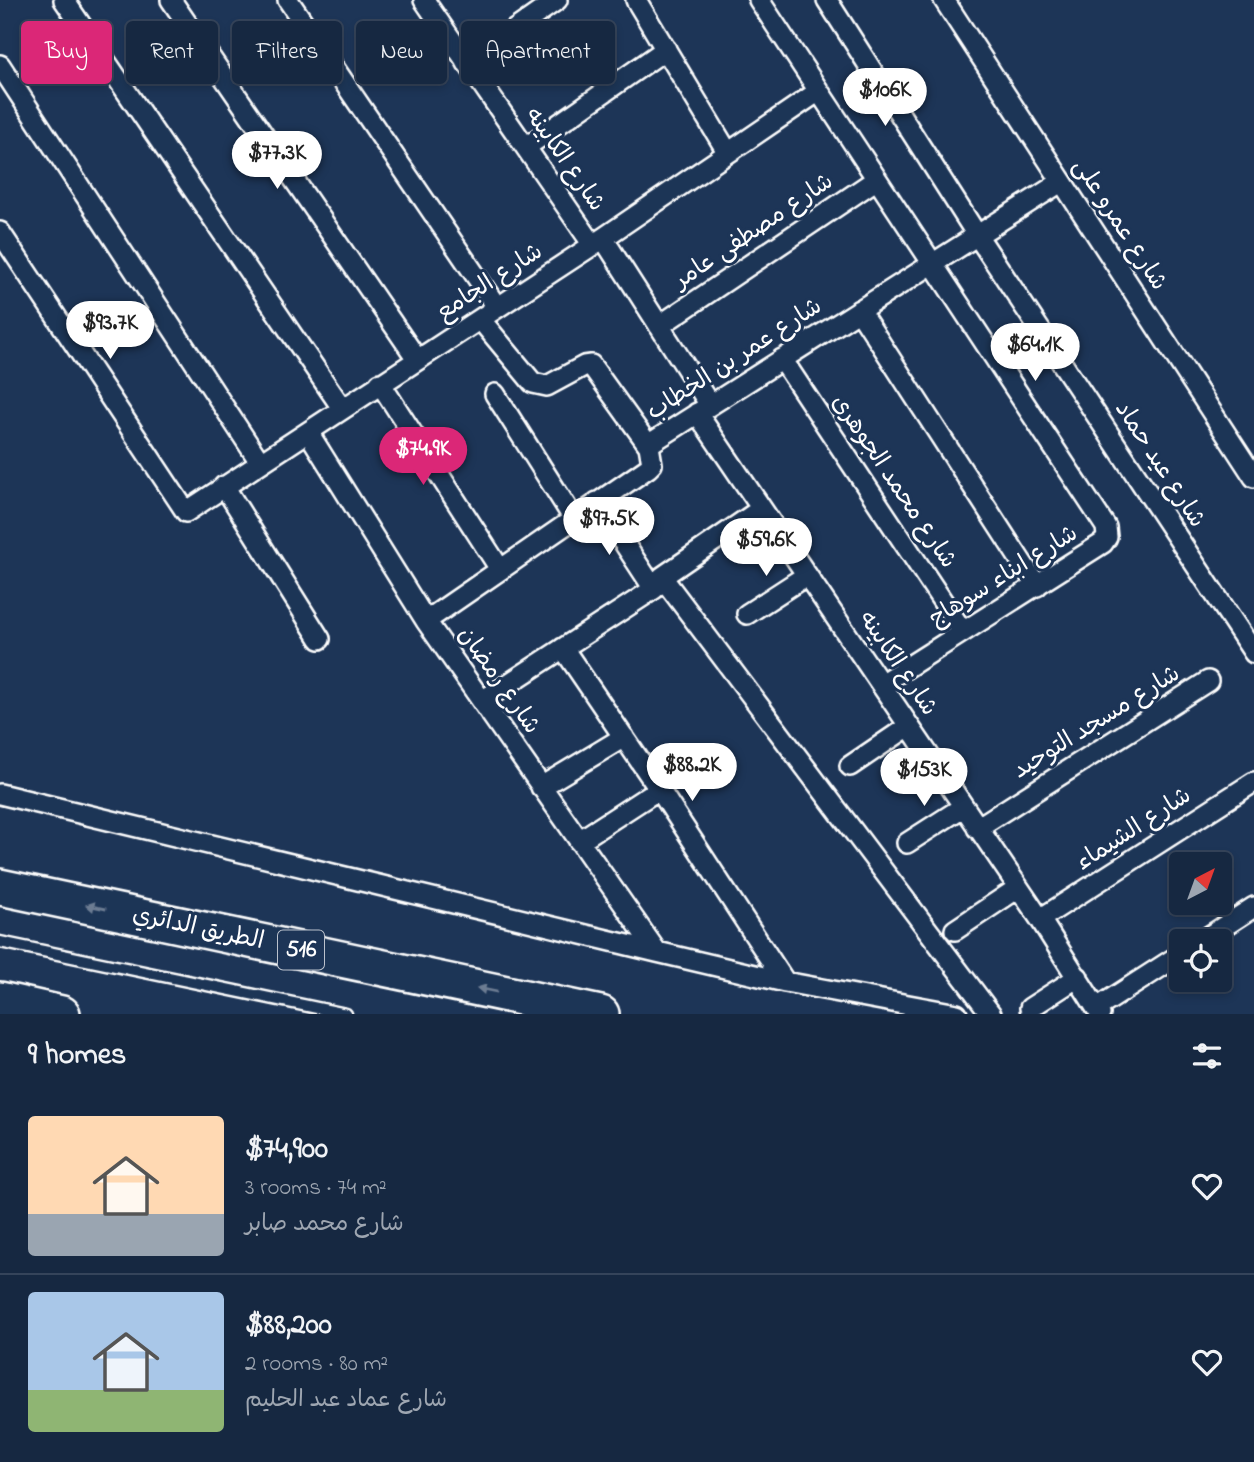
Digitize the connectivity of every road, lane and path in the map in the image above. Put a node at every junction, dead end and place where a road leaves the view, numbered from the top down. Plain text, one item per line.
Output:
1 (64, 0) edge
2 (171, 0) edge
3 (288, 0) edge
4 (424, 0) edge
5 (557, 0) edge
6 (636, 0) edge
7 (759, 0) edge
8 (827, 0) edge
9 (944, 0) edge
10 (527, 21) edge
11 (666, 49) junction
12 (461, 53) edge
13 (0, 65) edge
14 (482, 84) edge
15 (819, 91) junction
16 (526, 147) junction
17 (728, 153) junction
18 (877, 179) junction
19 (1061, 182) junction
20 (0, 232) edge
21 (977, 235) junction
22 (598, 241) junction
23 (932, 263) junction
24 (497, 307) junction
25 (859, 310) junction
26 (480, 319) junction
27 (659, 326) junction
28 (417, 359) junction
29 (782, 359) junction
30 (380, 383) junction
31 (495, 394) dead end
32 (342, 408) junction
33 (704, 409) junction
34 (308, 432) junction
35 (649, 446) junction
36 (260, 462) junction
37 (1254, 477) edge
38 (223, 486) junction
39 (597, 502) junction
40 (761, 509) junction
41 (574, 519) junction
42 (500, 569) junction
43 (807, 576) junction
44 (658, 583) junction
45 (1037, 586) junction
46 (747, 614) dead end
47 (426, 621) junction
48 (963, 632) junction
49 (320, 639) dead end
50 (564, 648) junction
51 (1254, 653) edge
52 (1208, 681) dead end
53 (881, 684) junction
54 (482, 701) junction
55 (909, 726) junction
56 (624, 737) junction
57 (850, 766) dead end
58 (1254, 782) edge
59 (541, 787) junction
60 (659, 789) junction
61 (0, 794) edge
62 (963, 807) junction
63 (977, 828) junction
64 (579, 841) junction
65 (907, 843) dead end
66 (0, 887) edge
67 (1018, 888) junction
68 (1254, 907) edge
69 (1040, 919) junction
70 (1220, 929) edge
71 (955, 930) dead end
72 (0, 942) edge
73 (657, 952) junction
74 (1169, 962) edge
75 (1078, 977) junction
76 (785, 982) junction
77 (0, 1000) edge
78 (1030, 1008) dead end
79 (1098, 1011) edge
80 (62, 1014) edge
81 (346, 1014) edge
82 (601, 1014) edge
83 (957, 1014) edge
84 (991, 1014) edge

1 - 32 street
2 - 28 street
3 - 24 street
4 - 12 street, شارع الكابينه
5 - 10 street
6 - 11 street
7 - 15 street, شارع ابناء سوهاج
8 - 21 street, شارع عيد حماد
9 - 19 street, شارع عمرو على
11 - 16 street
11 - 17 street
13 - 36 street
14 - 16 street, شارع الكابينه
15 - 17 street, شارع الجامع
15 - 18 street, شارع ابناء سوهاج
16 - 22 street, شارع الكابينه
17 - 22 street, شارع الجامع
18 - 23 street, شارع ابناء سوهاج
18 - 27 street, شارع مصطفى عامر
19 - 21 street, شارع عمر بن الخطاب
19 - 37 street, شارع عمرو على
20 - 38 street, شارع الجامع
21 - 23 street, شارع عمر بن الخطاب
21 - 51 street, شارع عيد حماد
22 - 24 street, شارع الجامع
22 - 27 street, شارع الكابينه
23 - 25 street, شارع عمر بن الخطاب
23 - 45 street, شارع ابناء سوهاج
24 - 26 street, شارع الجامع
25 - 29 street, شارع عمر بن الخطاب
25 - 45 street
26 - 28 street, شارع الجامع
26 - 35 street
27 - 33 street, شارع الكابينه
28 - 30 street, شارع الجامع
29 - 33 street, شارع عمر بن الخطاب
29 - 48 street, شارع محمد الجوهرى
30 - 32 street, شارع الجامع
30 - 42 street
31 - 41 street
32 - 34 street, شارع الجامع
33 - 35 street, شارع عمر بن الخطاب
33 - 40 street, شارع الكابينه
34 - 36 street, شارع الجامع
34 - 47 street, شارع رمضان
35 - 39 street, شارع عمر بن الخطاب
36 - 38 street, شارع الجامع
38 - 49 street
39 - 41 street, شارع عمر بن الخطاب
39 - 44 street
40 - 43 street, شارع الكابينه
40 - 44 street
41 - 42 street, شارع عمر بن الخطاب
42 - 47 street, شارع عمر بن الخطاب
43 - 46 street
43 - 53 street, شارع الكابينه
44 - 50 street
44 - 84 street
45 - 48 street, شارع ابناء سوهاج
47 - 54 street, شارع رمضان
48 - 53 street, شارع ابناء سوهاج
50 - 54 street
50 - 56 street
52 - 63 street, شارع مسجد التوحيد
53 - 55 street, شارع الكابينه
54 - 59 street, شارع رمضان
55 - 57 street
55 - 62 street, شارع الكابينه
56 - 59 street
56 - 60 street
58 - 69 street, شارع الشيماء
59 - 64 street, شارع رمضان
60 - 64 street
60 - 76 street
61 - 73 street
62 - 63 street, شارع الكابينه
62 - 65 street
63 - 67 street, شارع الكابينه
64 - 73 street, شارع رمضان
82 -> 66 highway, الطريق الدائري / 516
67 - 69 street, شارع الكابينه
67 - 71 street
68 - 70 street
69 - 75 street, شارع الكابينه
72 - 81 lane
73 - 76 street
74 - 79 street
75 - 78 street
75 - 79 street, شارع الكابينه
76 - 83 street
77 - 80 highway

